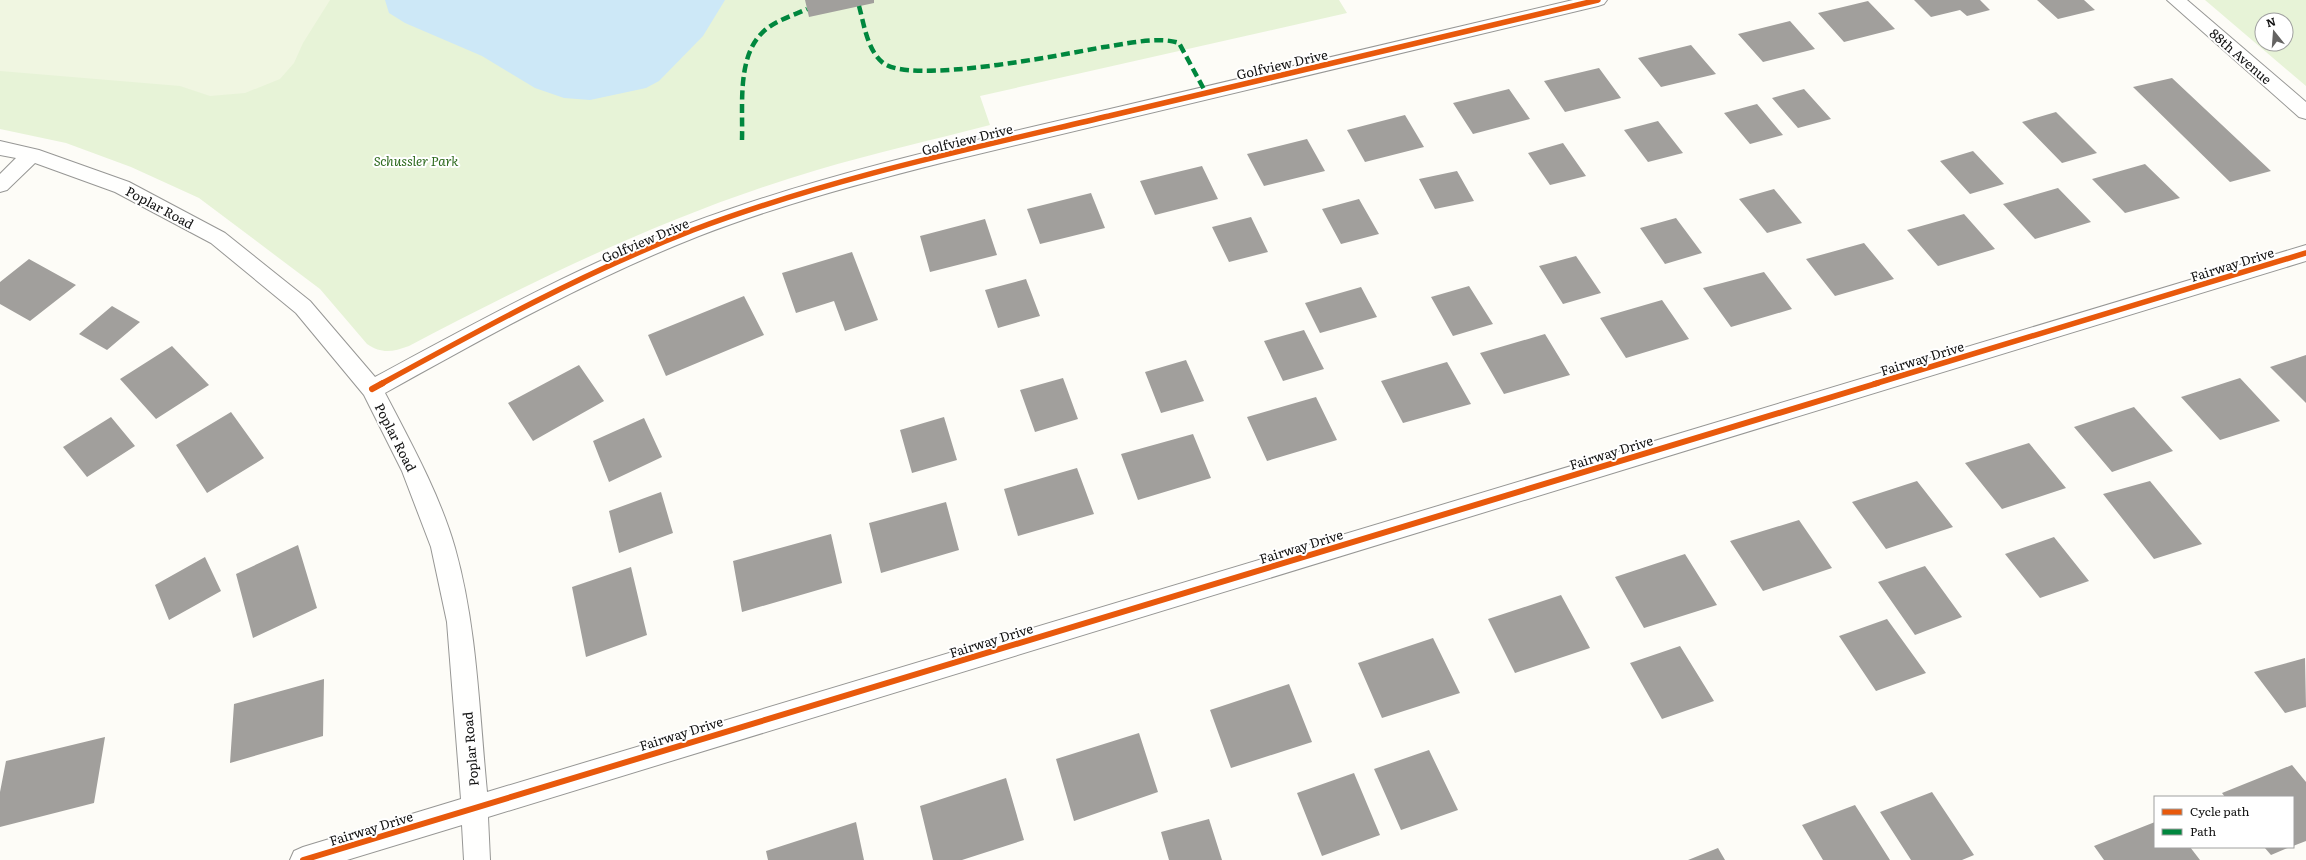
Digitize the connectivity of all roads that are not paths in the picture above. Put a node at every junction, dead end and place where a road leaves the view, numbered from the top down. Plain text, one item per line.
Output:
1 (1598, 0) edge
2 (2176, 0) edge
3 (2306, 112) edge
4 (0, 148) edge
5 (32, 155) junction
6 (0, 185) edge
7 (2306, 253) edge
8 (372, 389) junction
9 (474, 807) junction
10 (303, 860) edge
11 (477, 860) edge

1 - 8 street, Golfview Drive
2 - 3 street, 88th Avenue
4 - 5 street, Poplar Road
5 - 6 street
5 - 8 street, Poplar Road
7 - 9 street, Fairway Drive
8 - 9 street, Poplar Road
9 - 10 street, Fairway Drive
9 - 11 street, Poplar Road

